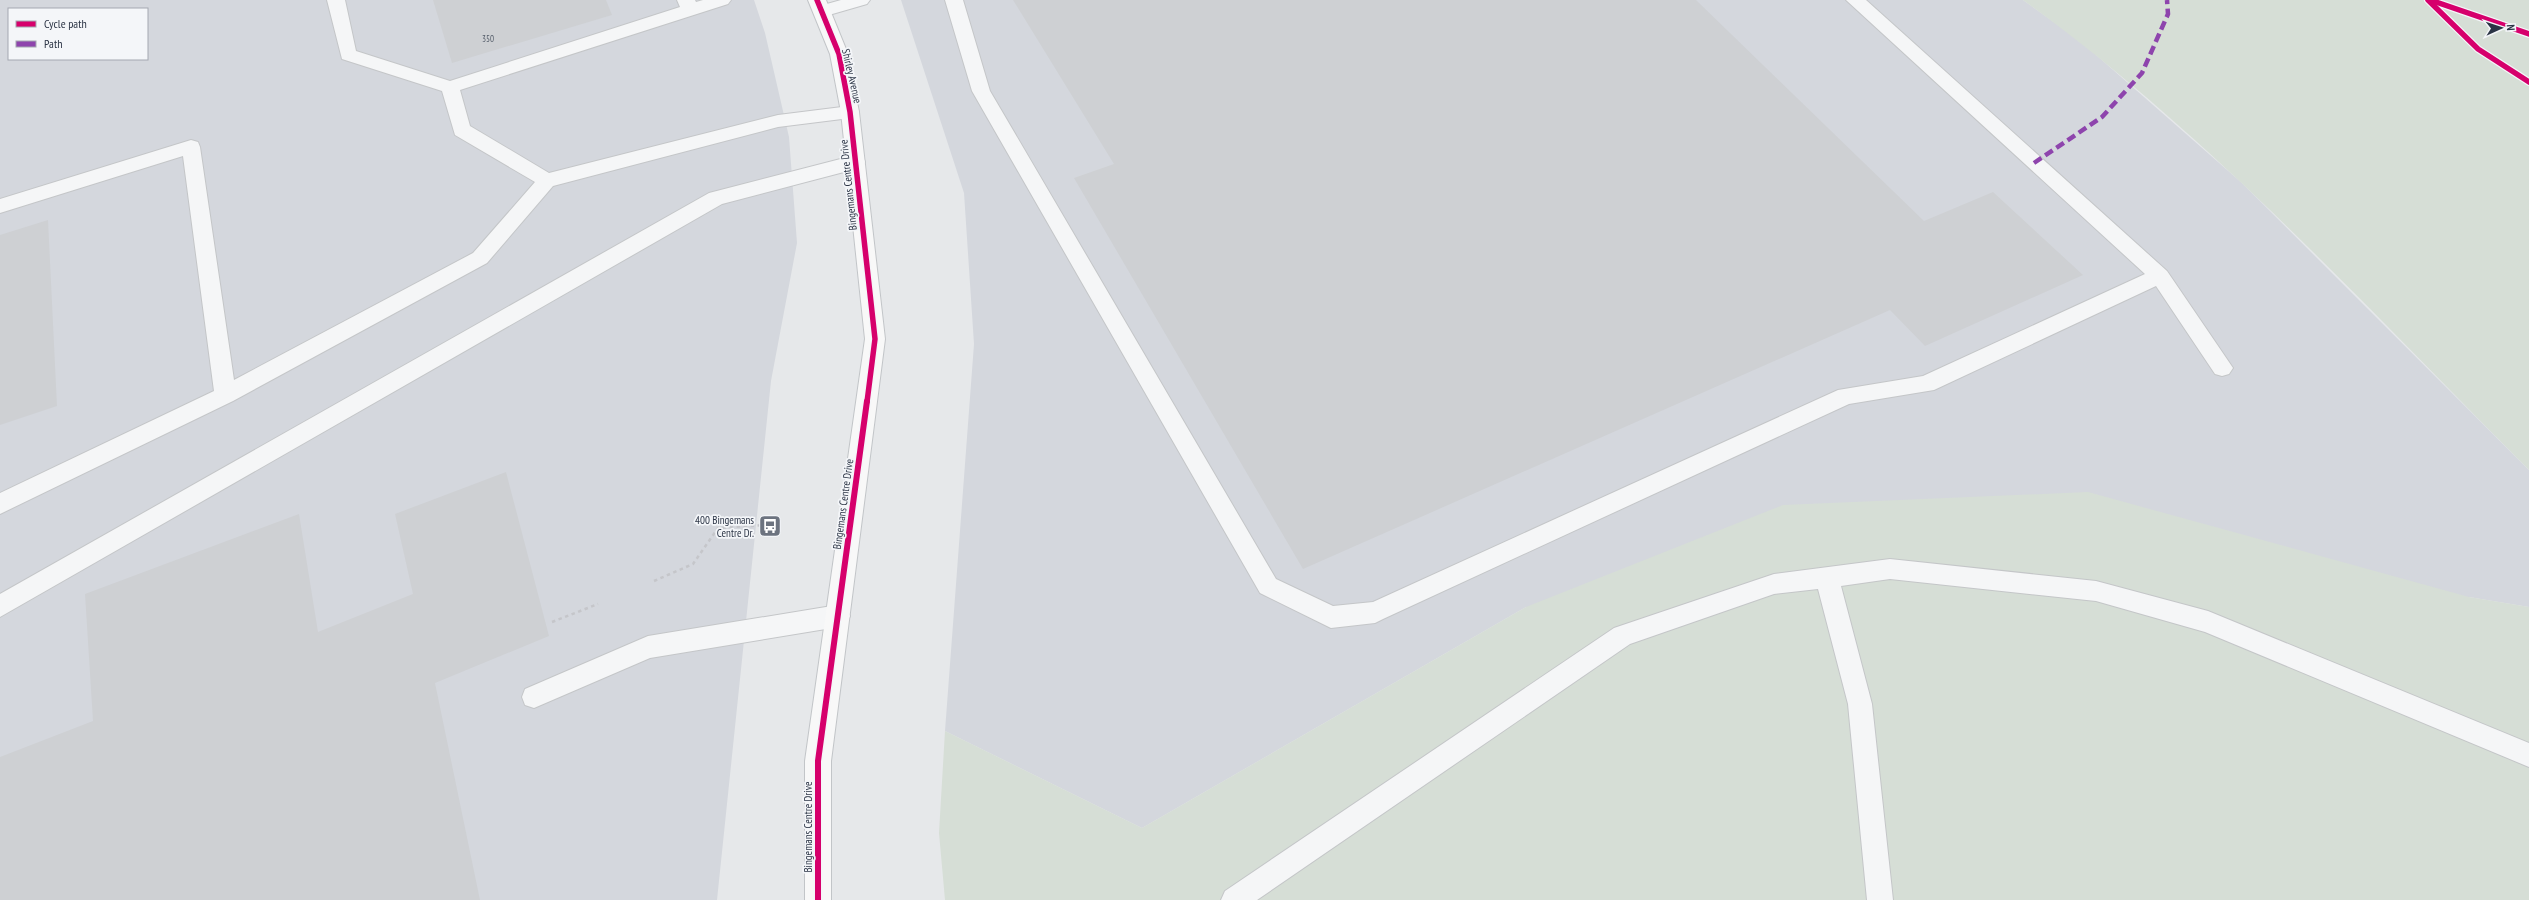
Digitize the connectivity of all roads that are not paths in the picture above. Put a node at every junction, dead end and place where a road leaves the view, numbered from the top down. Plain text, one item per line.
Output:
1 (336, 0) edge
2 (722, 0) edge
3 (861, 0) edge
4 (954, 0) edge
5 (1855, 0) edge
6 (688, 5) edge
7 (819, 6) edge
8 (450, 87) junction
9 (850, 112) junction
10 (856, 162) junction
11 (547, 181) junction
12 (0, 206) edge
13 (2160, 276) junction
14 (2222, 368) dead end
15 (225, 395) junction
16 (0, 504) edge
17 (1827, 577) junction
18 (0, 606) edge
19 (838, 616) junction
20 (534, 697) dead end
21 (2529, 756) edge
22 (818, 900) edge
23 (1234, 900) edge
24 (1880, 900) edge

1 - 8 lane
2 - 6 lane
3 - 7 lane
4 - 13 lane
5 - 13 lane
6 - 8 lane
7 - 9 main road, Shirley Avenue
8 - 11 lane
9 - 10 main road, Bingemans Centre Drive
9 - 11 lane
10 - 18 lane
10 - 19 main road, Bingemans Centre Drive
11 - 15 lane
12 - 15 lane
13 - 14 lane
15 - 16 lane
17 - 21 lane
17 - 23 lane
17 - 24 lane
19 - 20 lane
19 - 22 main road, Bingemans Centre Drive

